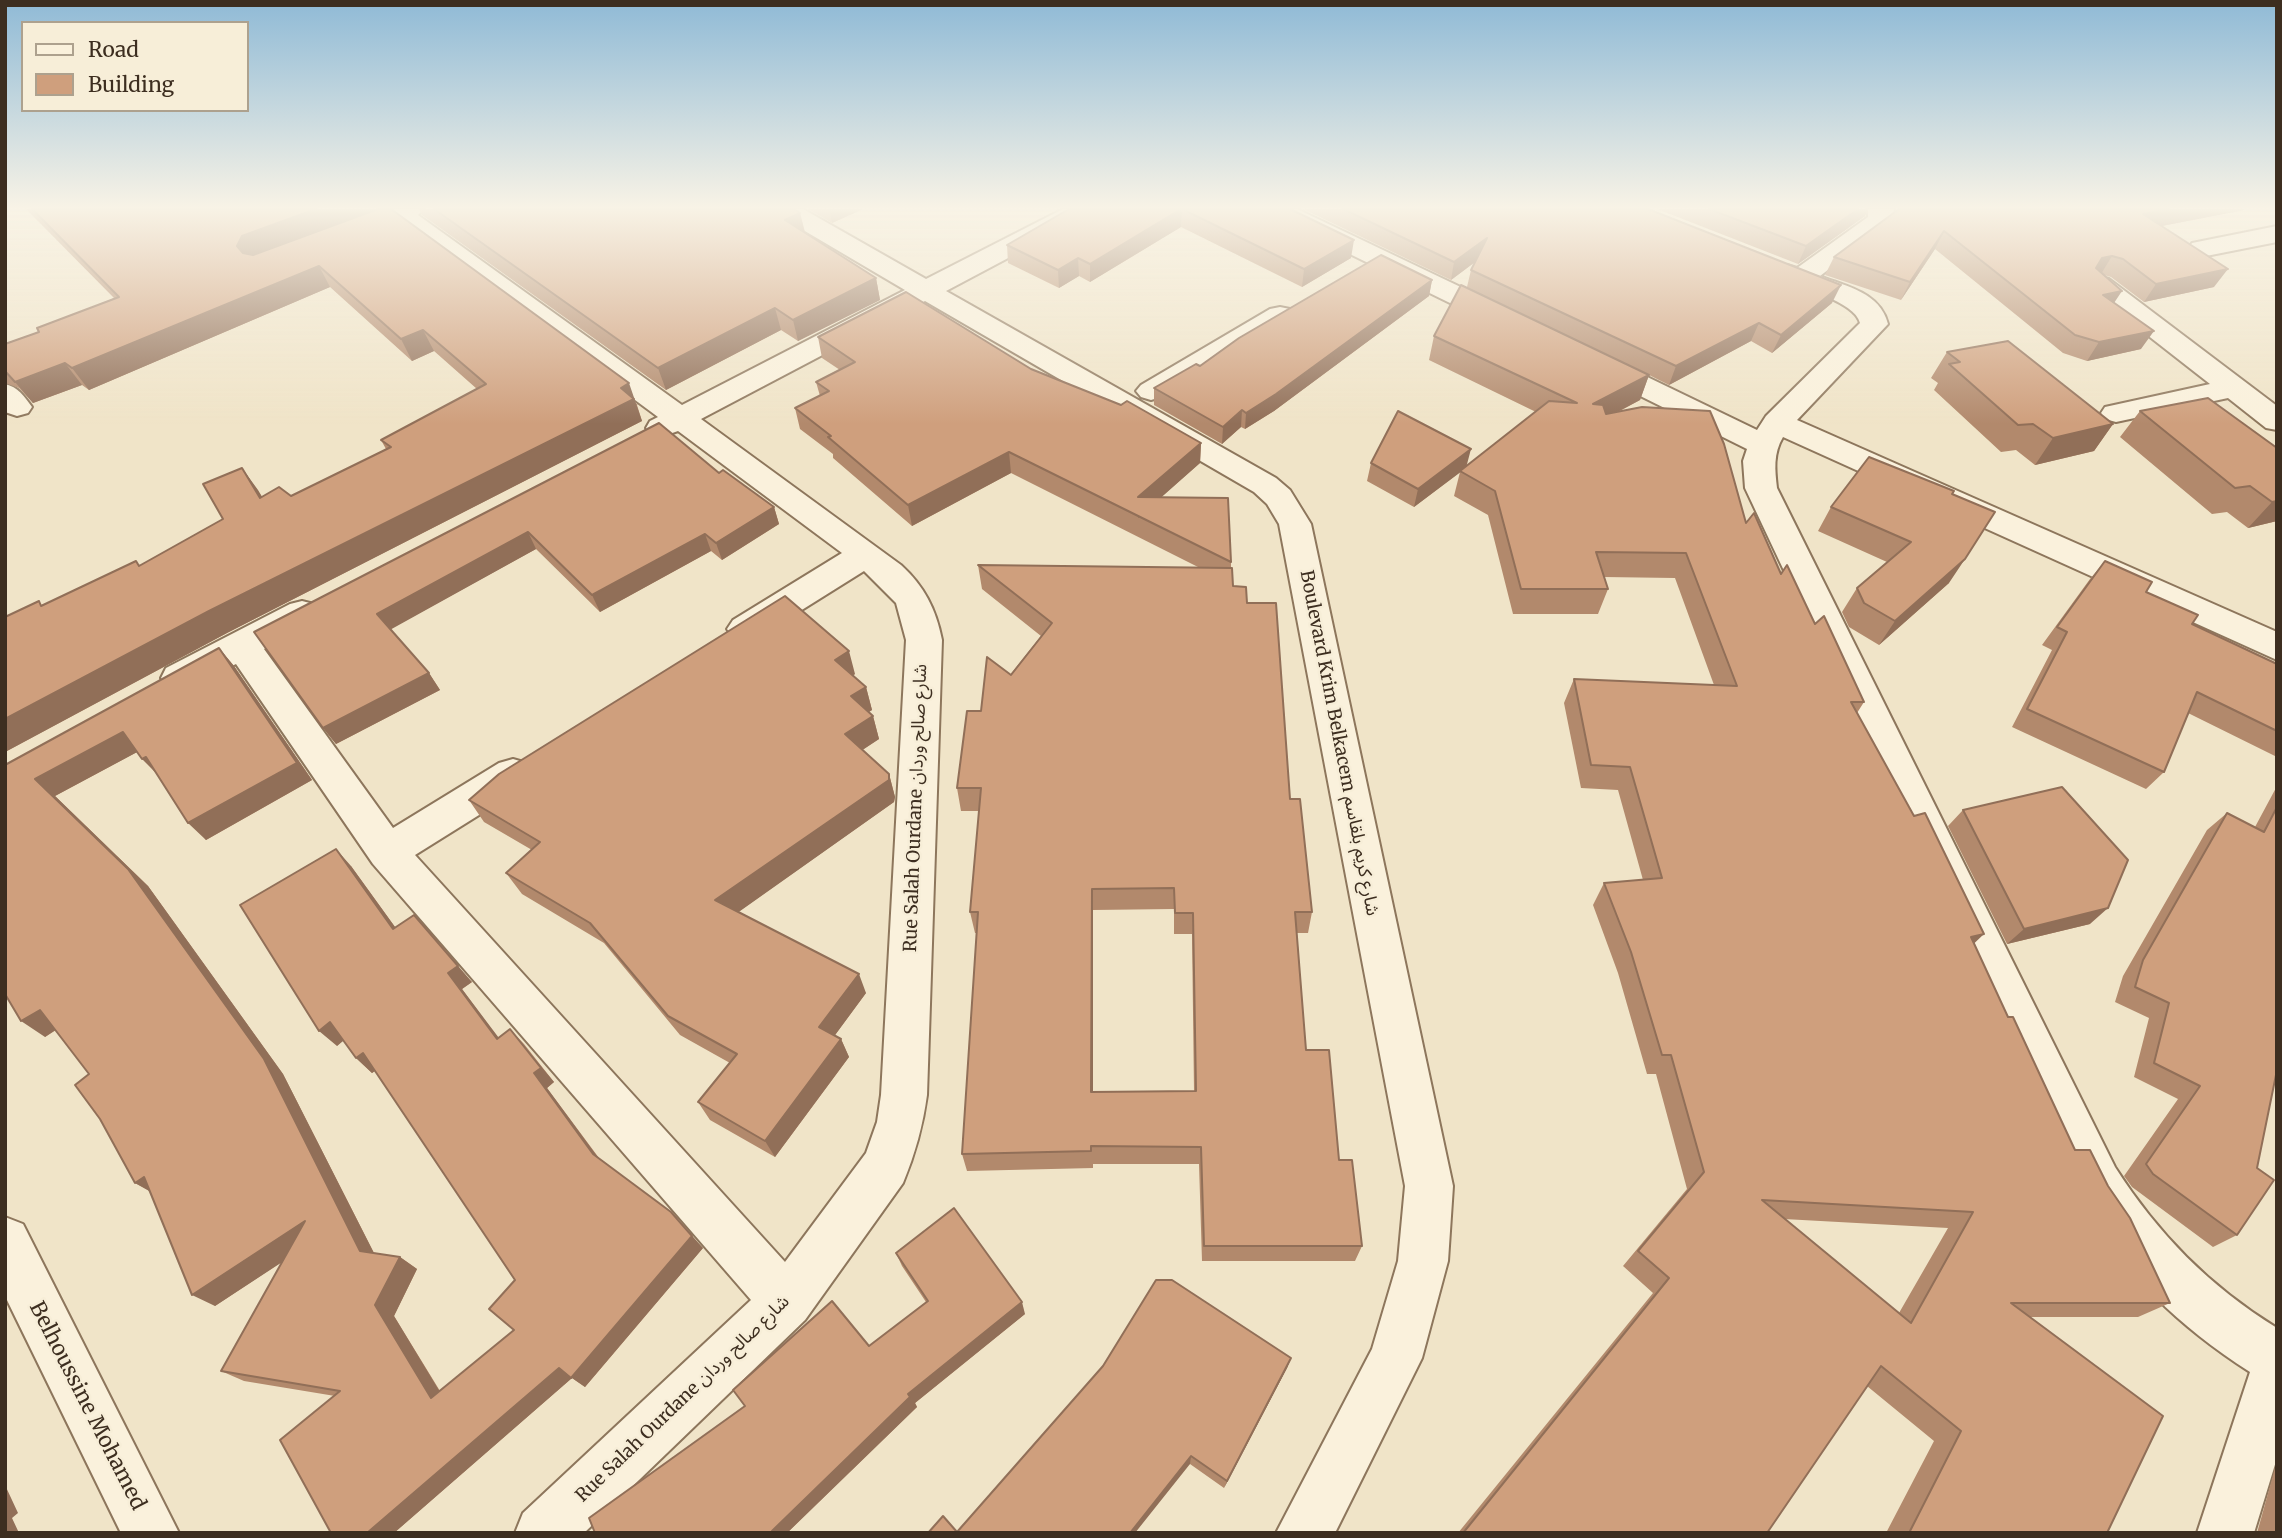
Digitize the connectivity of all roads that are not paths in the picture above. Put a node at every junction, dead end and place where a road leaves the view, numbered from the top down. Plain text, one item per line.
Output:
1 (487, 281) edge
2 (907, 281) edge
3 (944, 281) edge
4 (1407, 281) edge
5 (1807, 281) edge
6 (2100, 285) edge
7 (924, 291) junction
8 (1307, 299) edge
9 (1527, 330) edge
10 (1577, 354) edge
11 (2234, 388) junction
12 (1129, 404) junction
13 (2116, 413) dead end
14 (680, 418) junction
15 (2277, 421) edge
16 (1770, 434) junction
17 (631, 443) edge
18 (866, 554) junction
19 (327, 600) edge
20 (241, 644) junction
21 (2277, 646) edge
22 (714, 648) edge
23 (159, 689) edge
24 (539, 758) edge
25 (387, 852) junction
26 (5, 1242) edge
27 (787, 1302) junction
28 (2277, 1359) edge
29 (2277, 1371) edge
30 (151, 1533) edge
31 (543, 1533) edge
32 (1304, 1533) edge
33 (2225, 1533) edge

1 - 14 street, Rue Salah Ourdane شارع صالح وردان
2 - 7 street, Boulevard Krim Belkacem شارع كريم بلقاسم
3 - 7 street
4 - 9 street
5 - 16 street
6 - 11 street
7 - 12 street, Boulevard Krim Belkacem شارع كريم بلقاسم
7 - 14 street
8 - 12 street
10 - 16 street
11 - 13 street
11 - 15 street
12 - 32 street, Boulevard Krim Belkacem شارع كريم بلقاسم
14 - 17 street
14 - 18 street, Rue Salah Ourdane شارع صالح وردان
16 - 21 street
16 - 28 street
18 - 22 street
18 - 27 street, Rue Salah Ourdane شارع صالح وردان
19 - 20 street
20 - 23 street
20 - 25 street
24 - 25 street
25 - 27 street
26 - 30 street, Belhoussine Mohamed
27 - 31 street, Rue Salah Ourdane شارع صالح وردان
29 - 33 street

